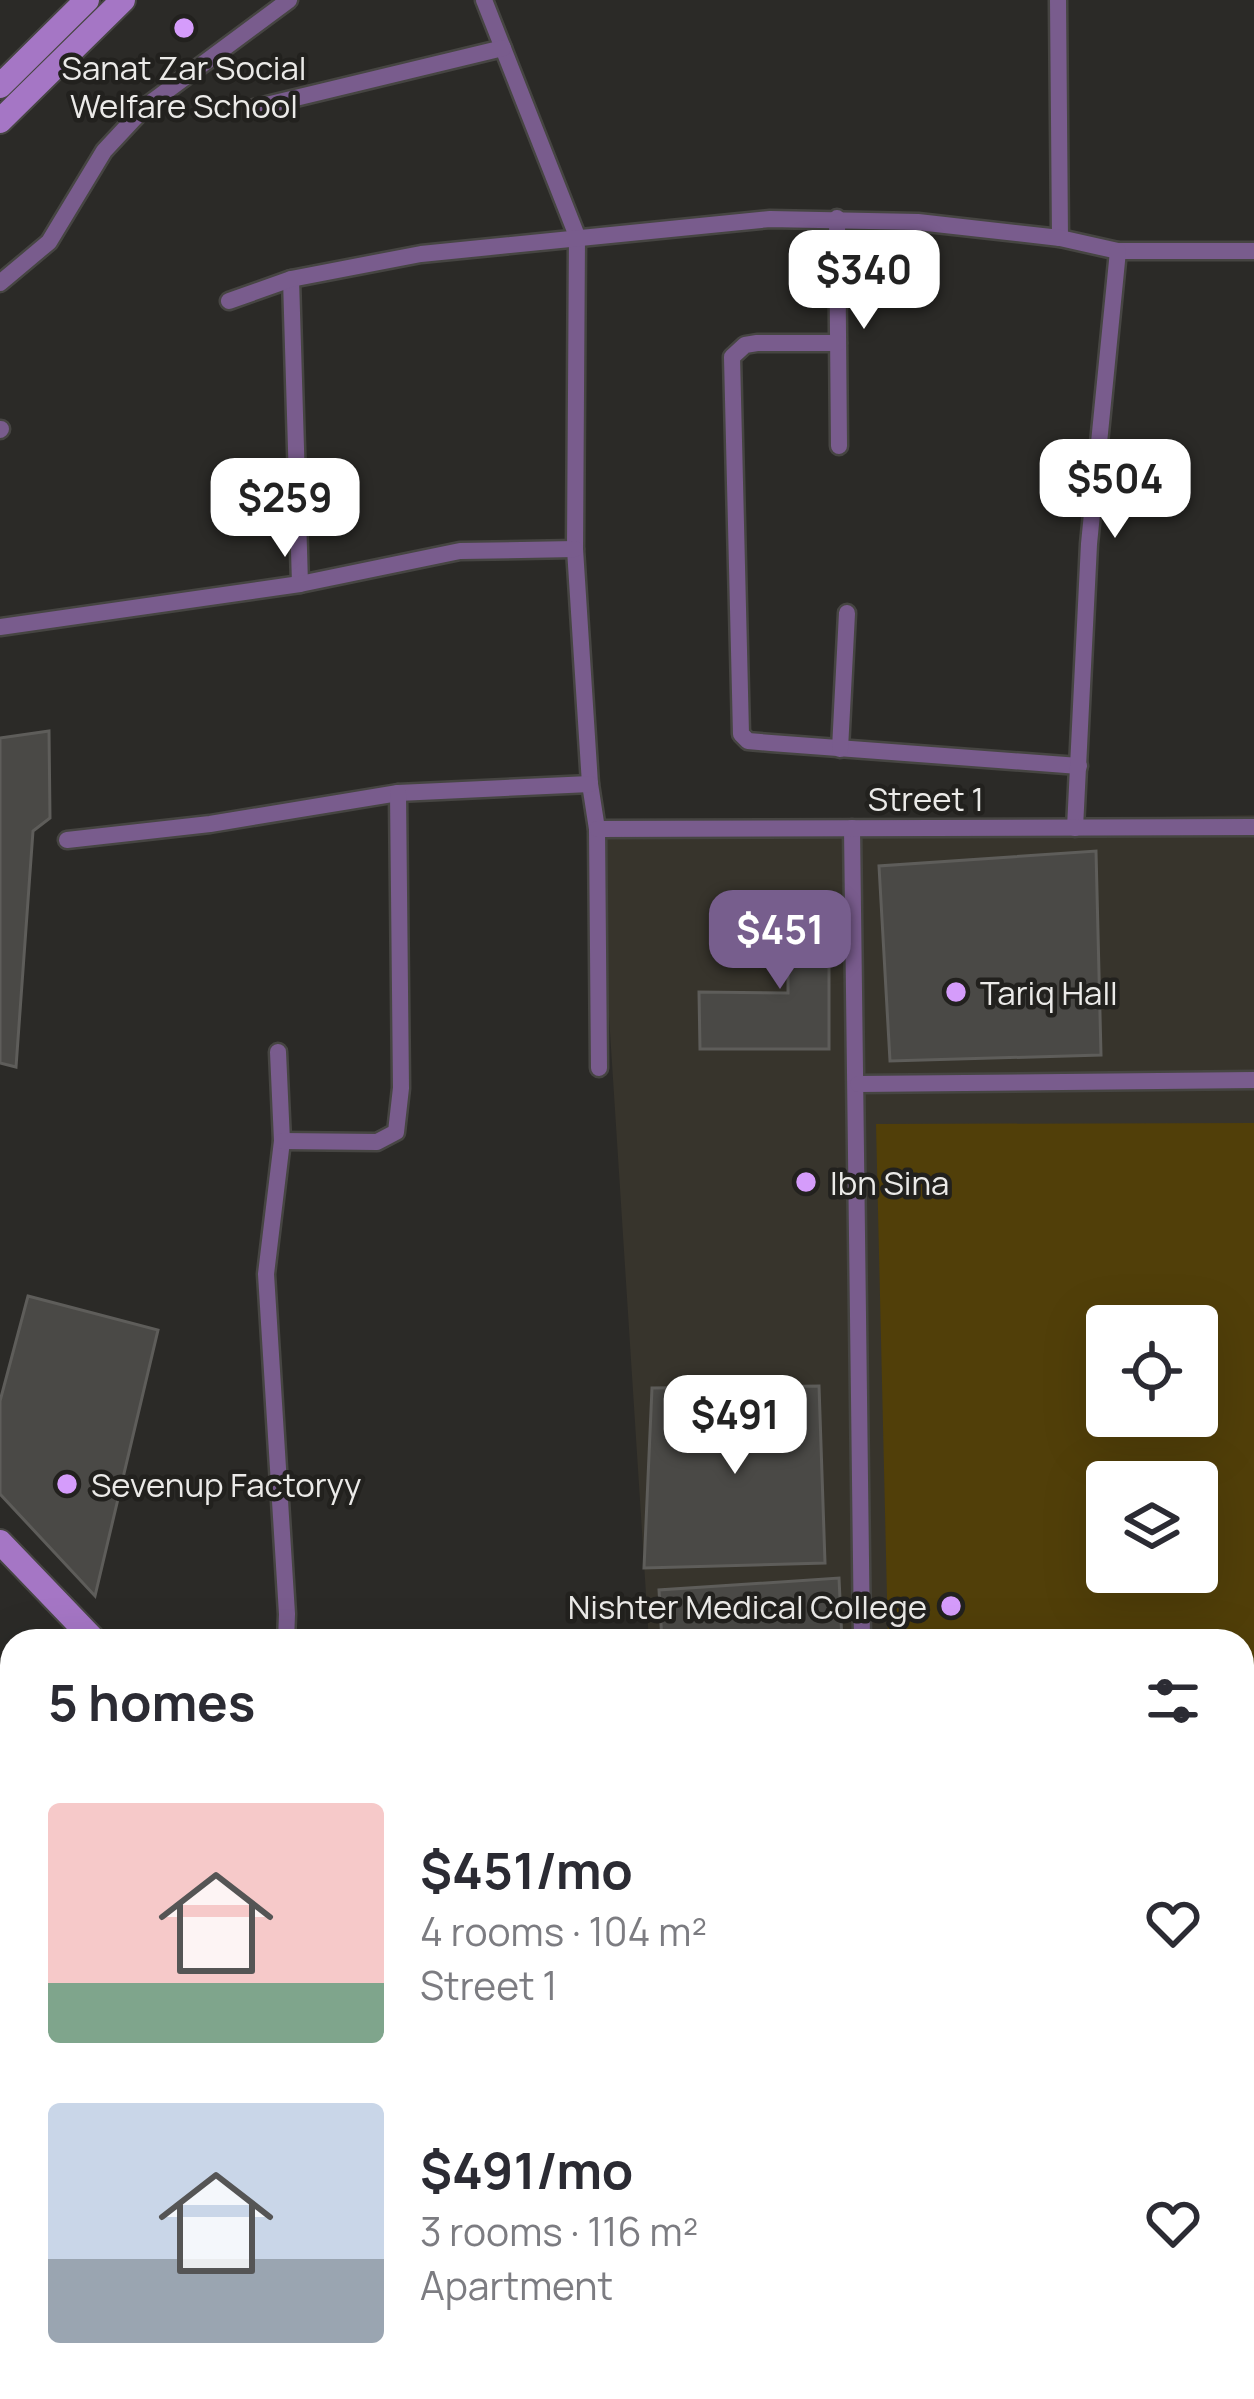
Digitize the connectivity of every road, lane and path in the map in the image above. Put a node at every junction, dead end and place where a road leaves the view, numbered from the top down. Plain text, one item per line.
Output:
1 (88, 0) edge
2 (123, 0) edge
3 (290, 0) edge
4 (484, 0) edge
5 (1058, 0) edge
6 (502, 48) junction
7 (0, 86) edge
8 (254, 108) dead end
9 (0, 121) edge
10 (837, 218) junction
11 (578, 236) junction
12 (1060, 238) junction
13 (1118, 250) junction
14 (1254, 251) edge
15 (291, 279) junction
16 (0, 283) edge
17 (229, 301) dead end
18 (838, 343) junction
19 (838, 446) dead end
20 (574, 549) junction
21 (300, 584) junction
22 (847, 613) dead end
23 (0, 627) edge
24 (840, 749) junction
25 (1079, 766) junction
26 (590, 784) junction
27 (398, 793) junction
28 (1254, 827) edge
29 (852, 828) junction
30 (1075, 828) junction
31 (597, 829) junction
32 (67, 839) dead end
33 (278, 1052) dead end
34 (599, 1068) dead end
35 (1254, 1080) edge
36 (858, 1084) junction
37 (282, 1141) junction
38 (0, 1542) edge
39 (83, 1629) edge
40 (286, 1629) edge
41 (862, 1629) edge

1 - 7 main road
2 - 9 main road
3 - 16 street
4 - 6 street
5 - 12 street
6 - 8 street
6 - 11 street
10 - 11 street
10 - 12 street
10 - 18 street
11 - 15 street
11 - 20 street
12 - 13 street
13 - 14 street
13 - 25 street
15 - 17 street
15 - 21 street
18 - 19 street
18 - 24 street
20 - 21 street
20 - 26 street
21 - 23 street
22 - 24 street
24 - 25 street
25 - 30 street
26 - 27 street
26 - 31 street
27 - 32 street
27 - 37 street
28 - 30 street, Street 1
29 - 30 street, Street 1
29 - 31 street, Street 1
29 - 36 street
31 - 34 street
33 - 37 street
35 - 36 street
36 - 41 street
37 - 40 street
38 - 39 main road

